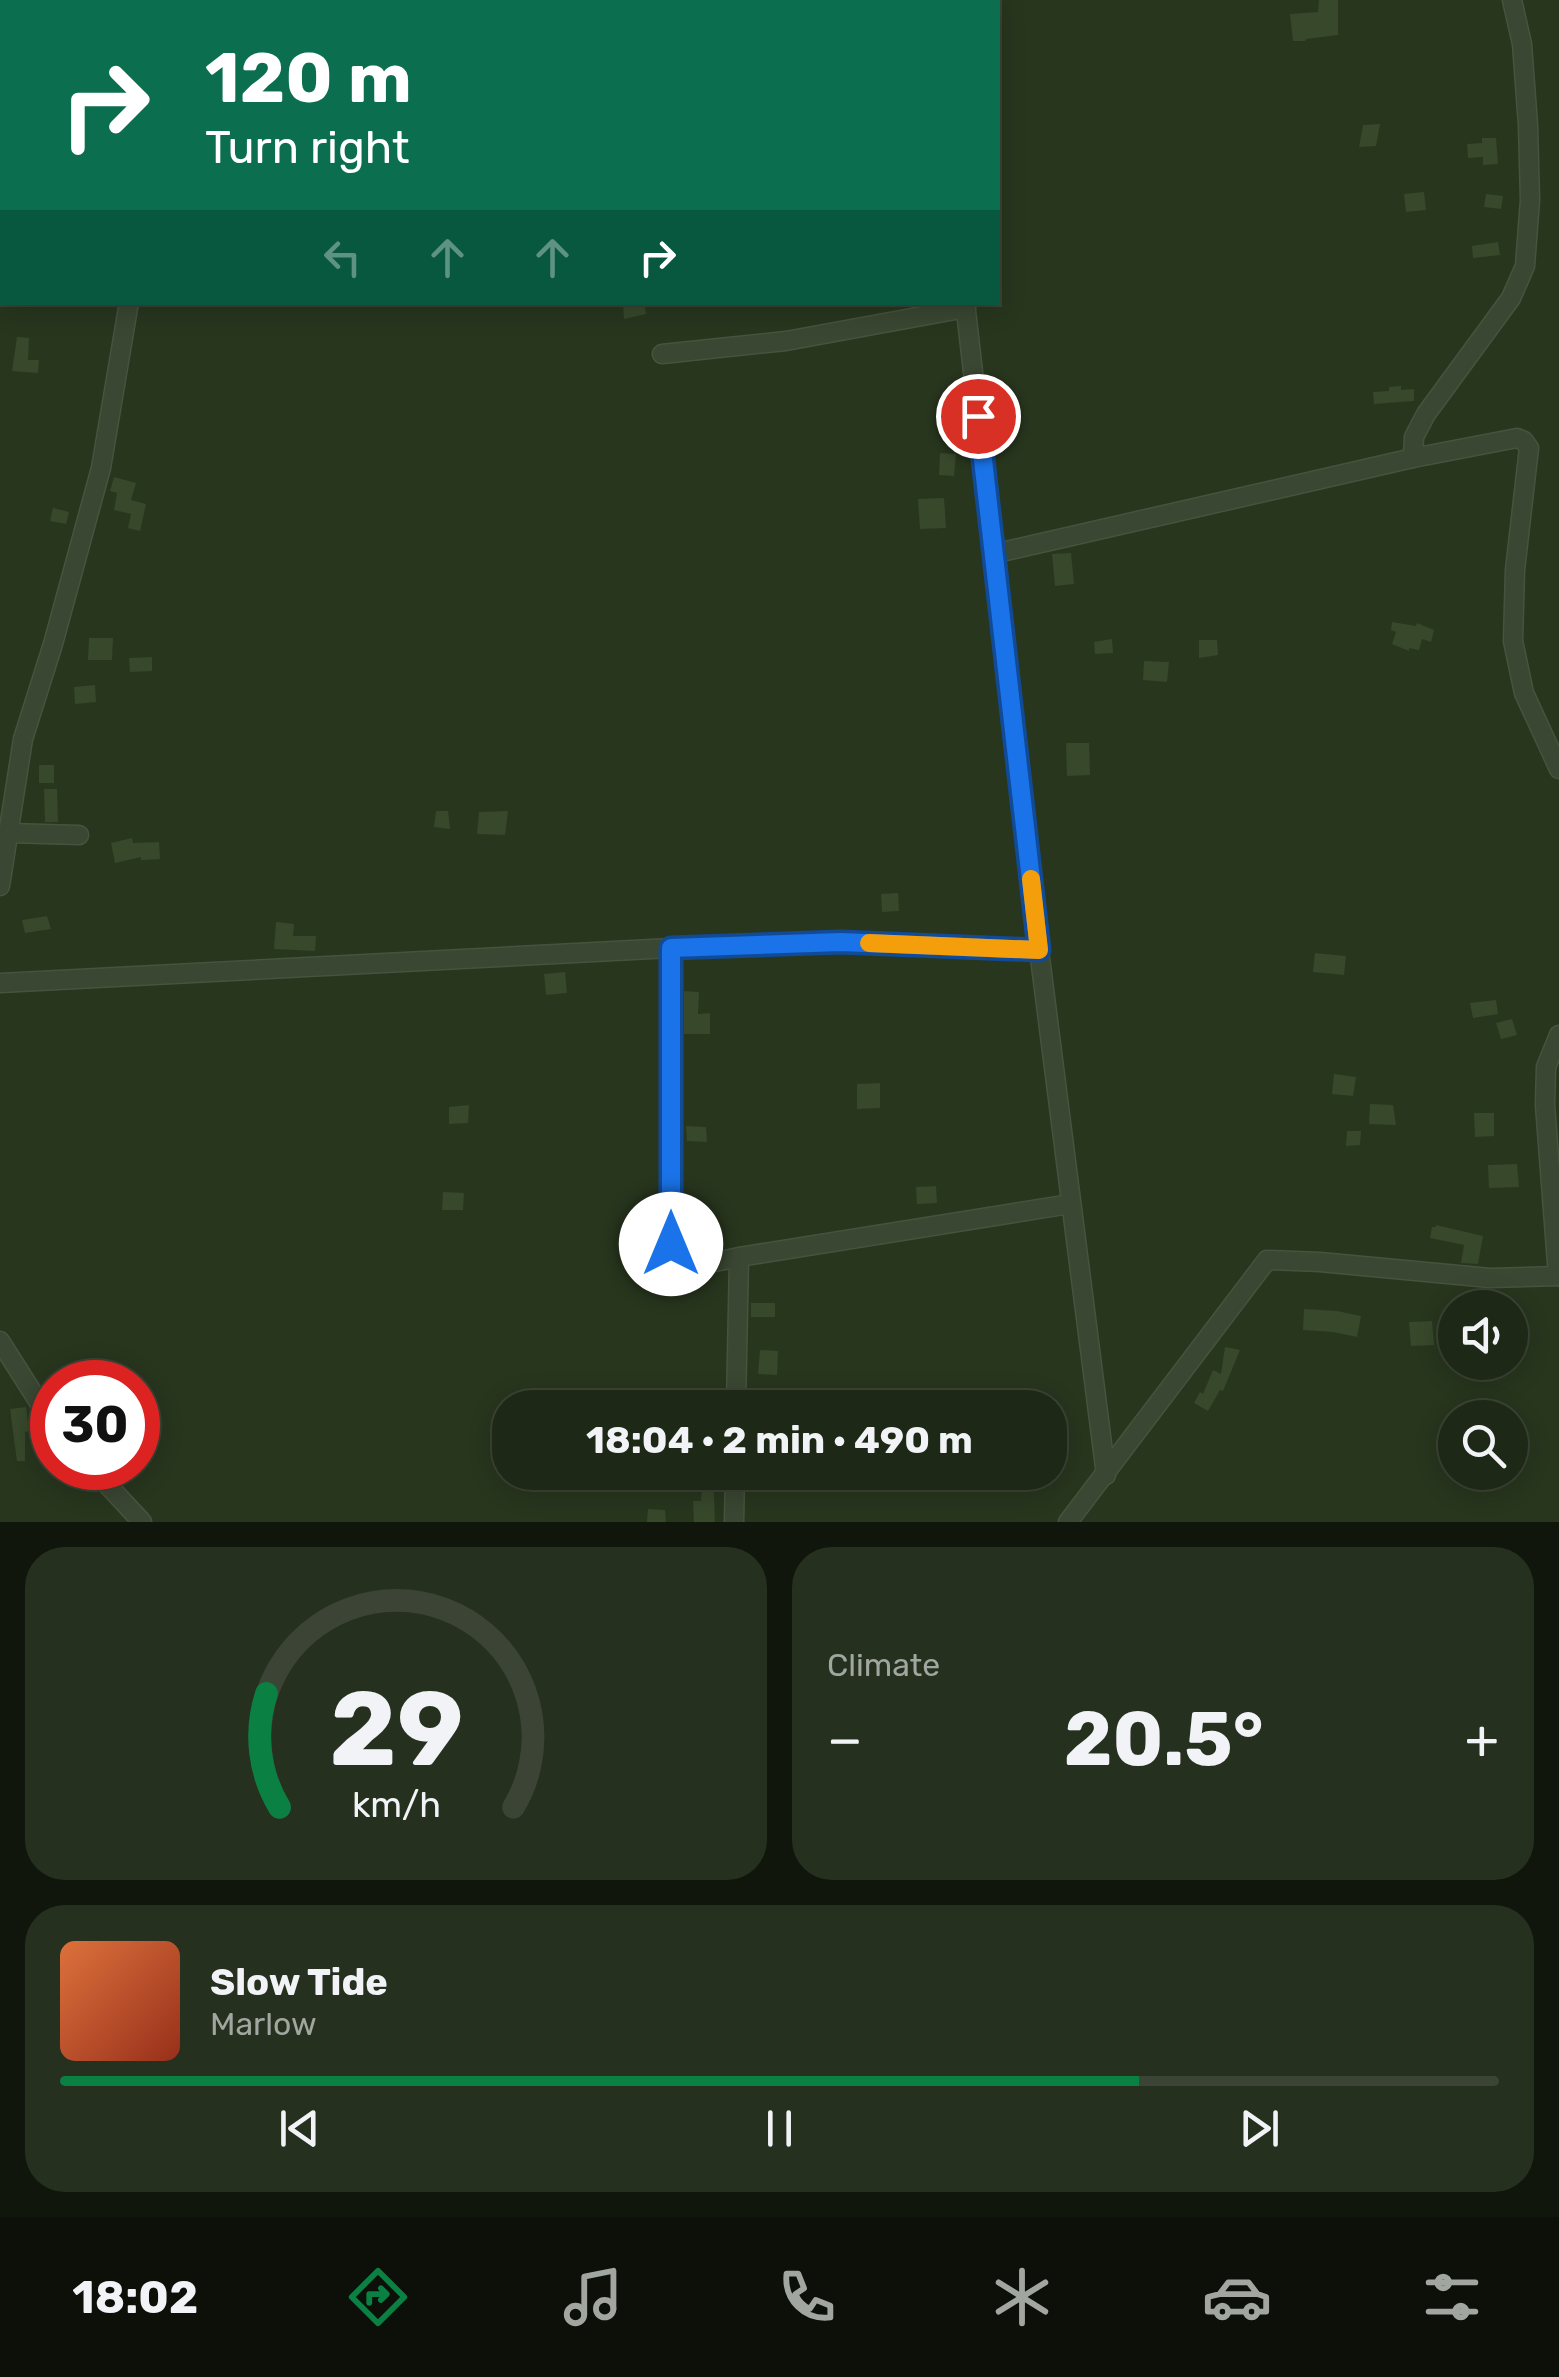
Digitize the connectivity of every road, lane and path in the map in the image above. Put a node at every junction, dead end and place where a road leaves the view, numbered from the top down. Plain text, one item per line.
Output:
1 (1512, 0) edge
2 (128, 305) edge
3 (966, 305) edge
4 (662, 354) dead end
5 (1413, 458) junction
6 (993, 554) junction
7 (1559, 770) edge
8 (9, 834) junction
9 (79, 836) dead end
10 (0, 886) edge
11 (671, 948) junction
12 (1039, 950) junction
13 (0, 983) edge
14 (1559, 1035) edge
15 (1070, 1204) junction
16 (739, 1258) junction
17 (1559, 1276) edge
18 (2, 1345) edge
19 (0, 1371) edge
20 (30, 1389) edge
21 (736, 1390) edge
22 (1106, 1474) junction
23 (112, 1490) edge
24 (735, 1490) edge
25 (142, 1522) edge
26 (734, 1522) edge
27 (1068, 1522) edge

1 - 5 street
2 - 8 street
3 - 4 street
3 - 6 street
5 - 6 street
5 - 7 street
6 - 12 street
8 - 9 street
8 - 10 street
11 - 12 street
11 - 13 street
11 - 16 street
12 - 15 street
14 - 17 street
15 - 16 street
15 - 22 street
16 - 21 street
17 - 22 street
18 - 19 street
18 - 20 street
22 - 27 street
23 - 25 street
24 - 26 street

